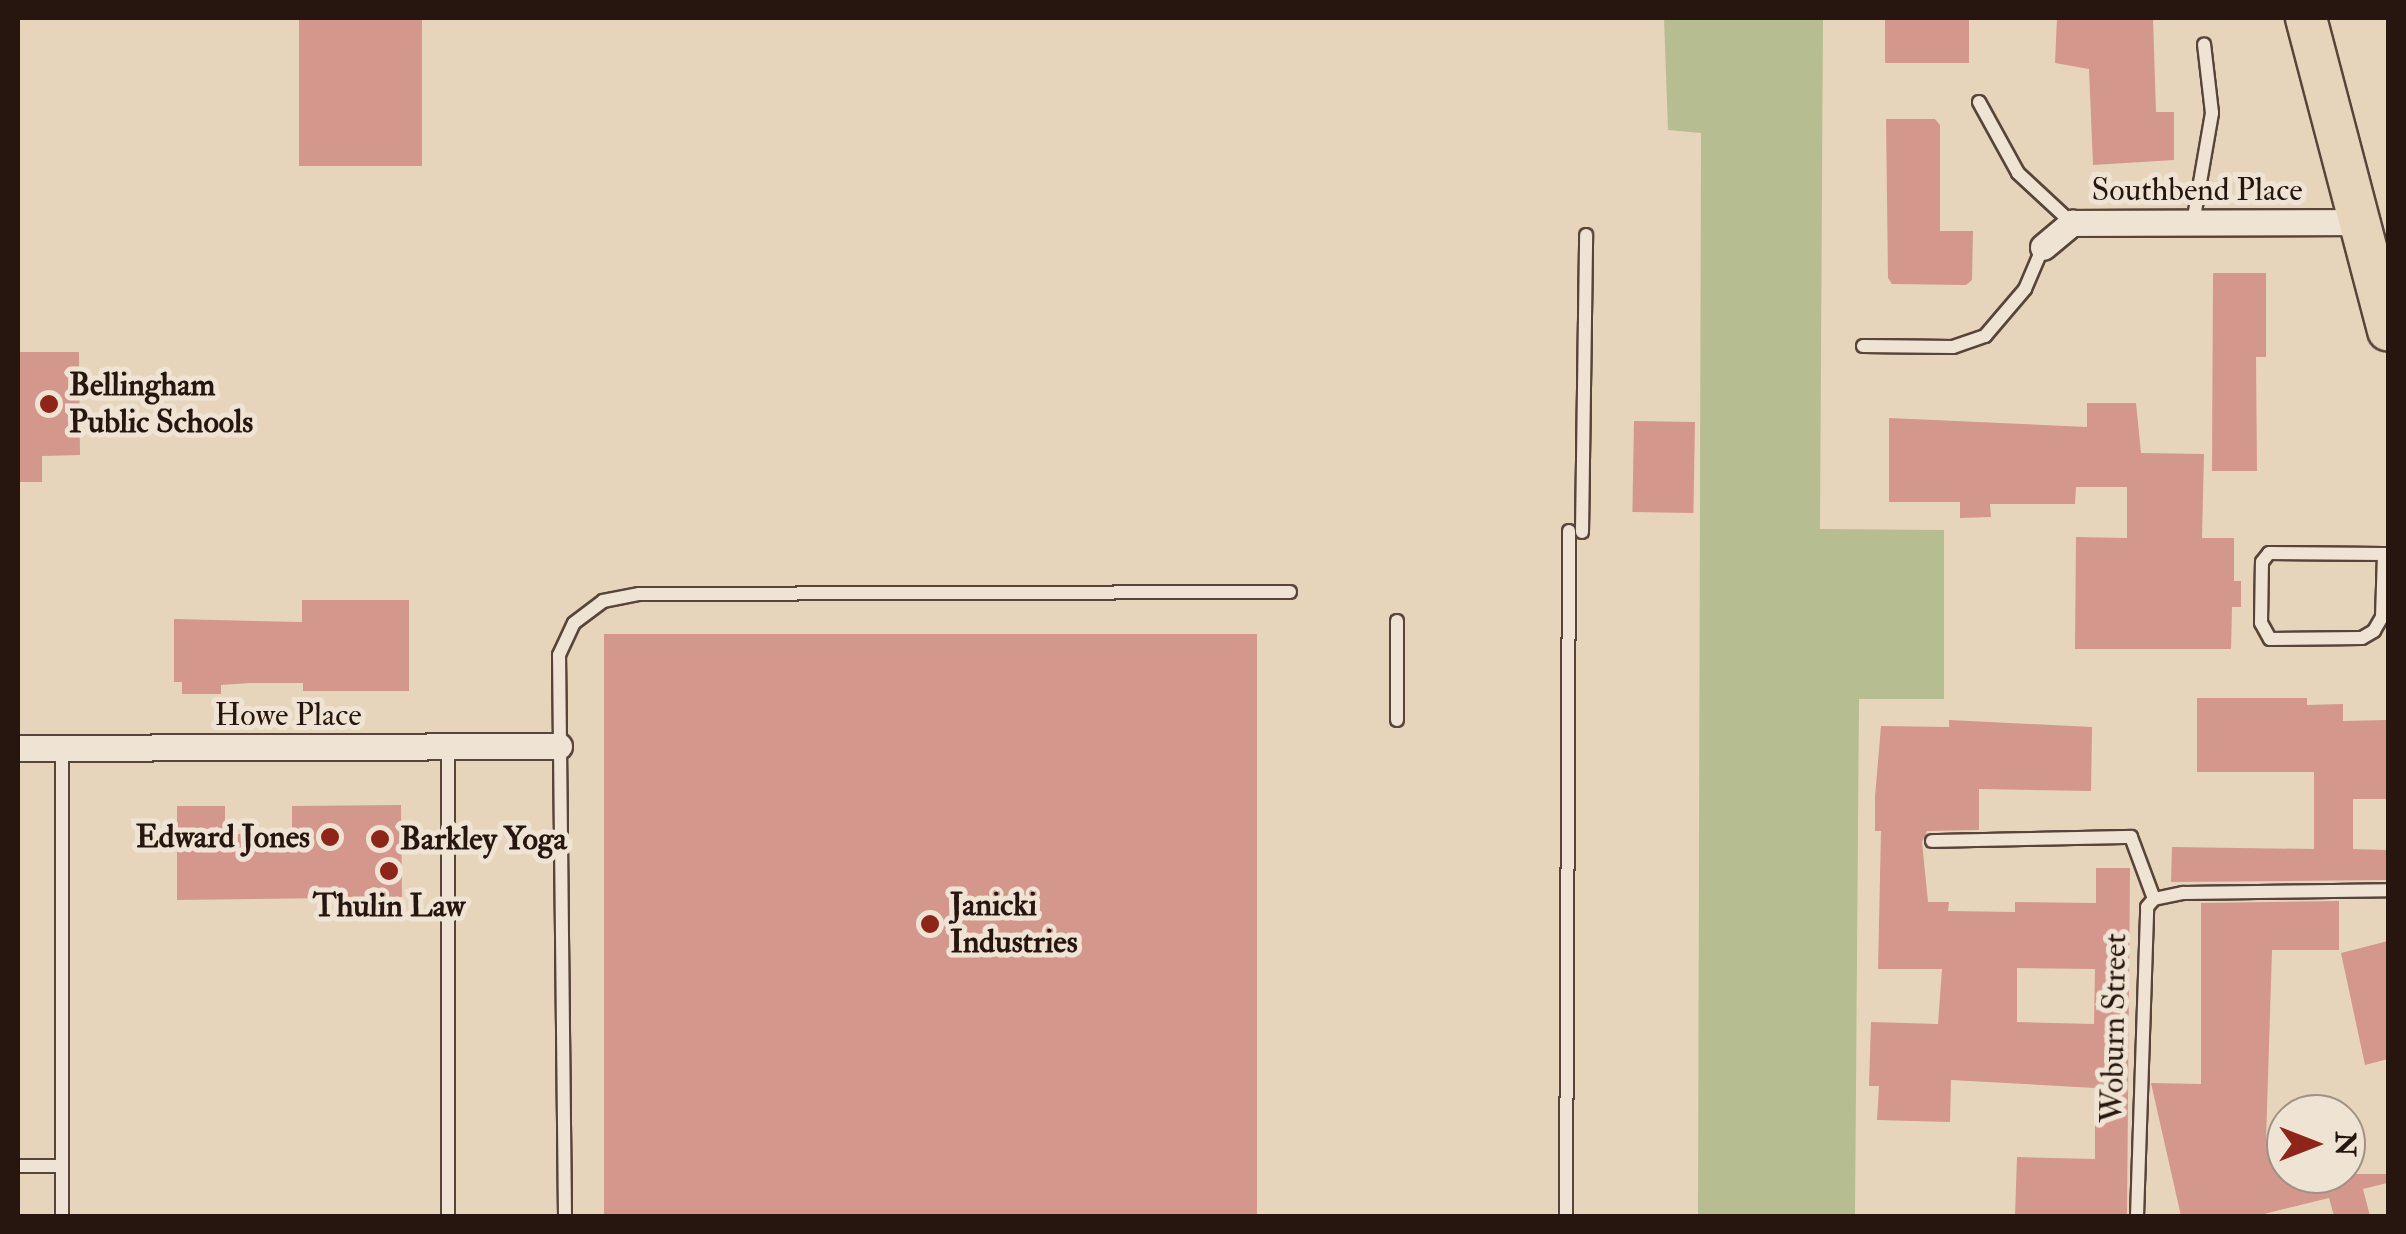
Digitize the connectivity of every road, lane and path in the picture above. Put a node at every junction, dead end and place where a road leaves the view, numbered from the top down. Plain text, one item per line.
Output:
1 (2306, 18) edge
2 (2204, 44) dead end
3 (1979, 102) dead end
4 (2360, 222) junction
5 (2072, 223) junction
6 (2193, 223) junction
7 (1586, 235) dead end
8 (2043, 247) joint
9 (2388, 330) edge
10 (1863, 346) dead end
11 (2386, 554) edge
12 (1290, 592) dead end
13 (1397, 621) dead end
14 (1397, 720) dead end
15 (559, 746) junction
16 (62, 747) junction
17 (448, 747) junction
18 (18, 748) edge
19 (1932, 841) dead end
20 (2388, 890) edge
21 (2154, 899) junction
22 (18, 1166) edge
23 (62, 1166) junction
24 (62, 1216) edge
25 (448, 1216) edge
26 (565, 1216) edge
27 (1566, 1216) edge
28 (2137, 1216) edge

1 - 4 main road
2 - 6 lane
3 - 5 lane
4 - 6 street, Southbend Place
4 - 9 main road
5 - 6 street, Southbend Place
5 - 8 street, Southbend Place
7 - 27 lane
8 - 10 lane
11 - 11 lane
12 - 15 lane
13 - 14 lane
15 - 17 street, Howe Place
15 - 26 lane
16 - 17 street, Howe Place
16 - 18 street, Howe Place
16 - 23 lane
17 - 25 lane
19 - 21 lane
20 - 21 lane, Woburn Street
21 - 28 lane, Woburn Street
22 - 23 lane
23 - 24 lane

